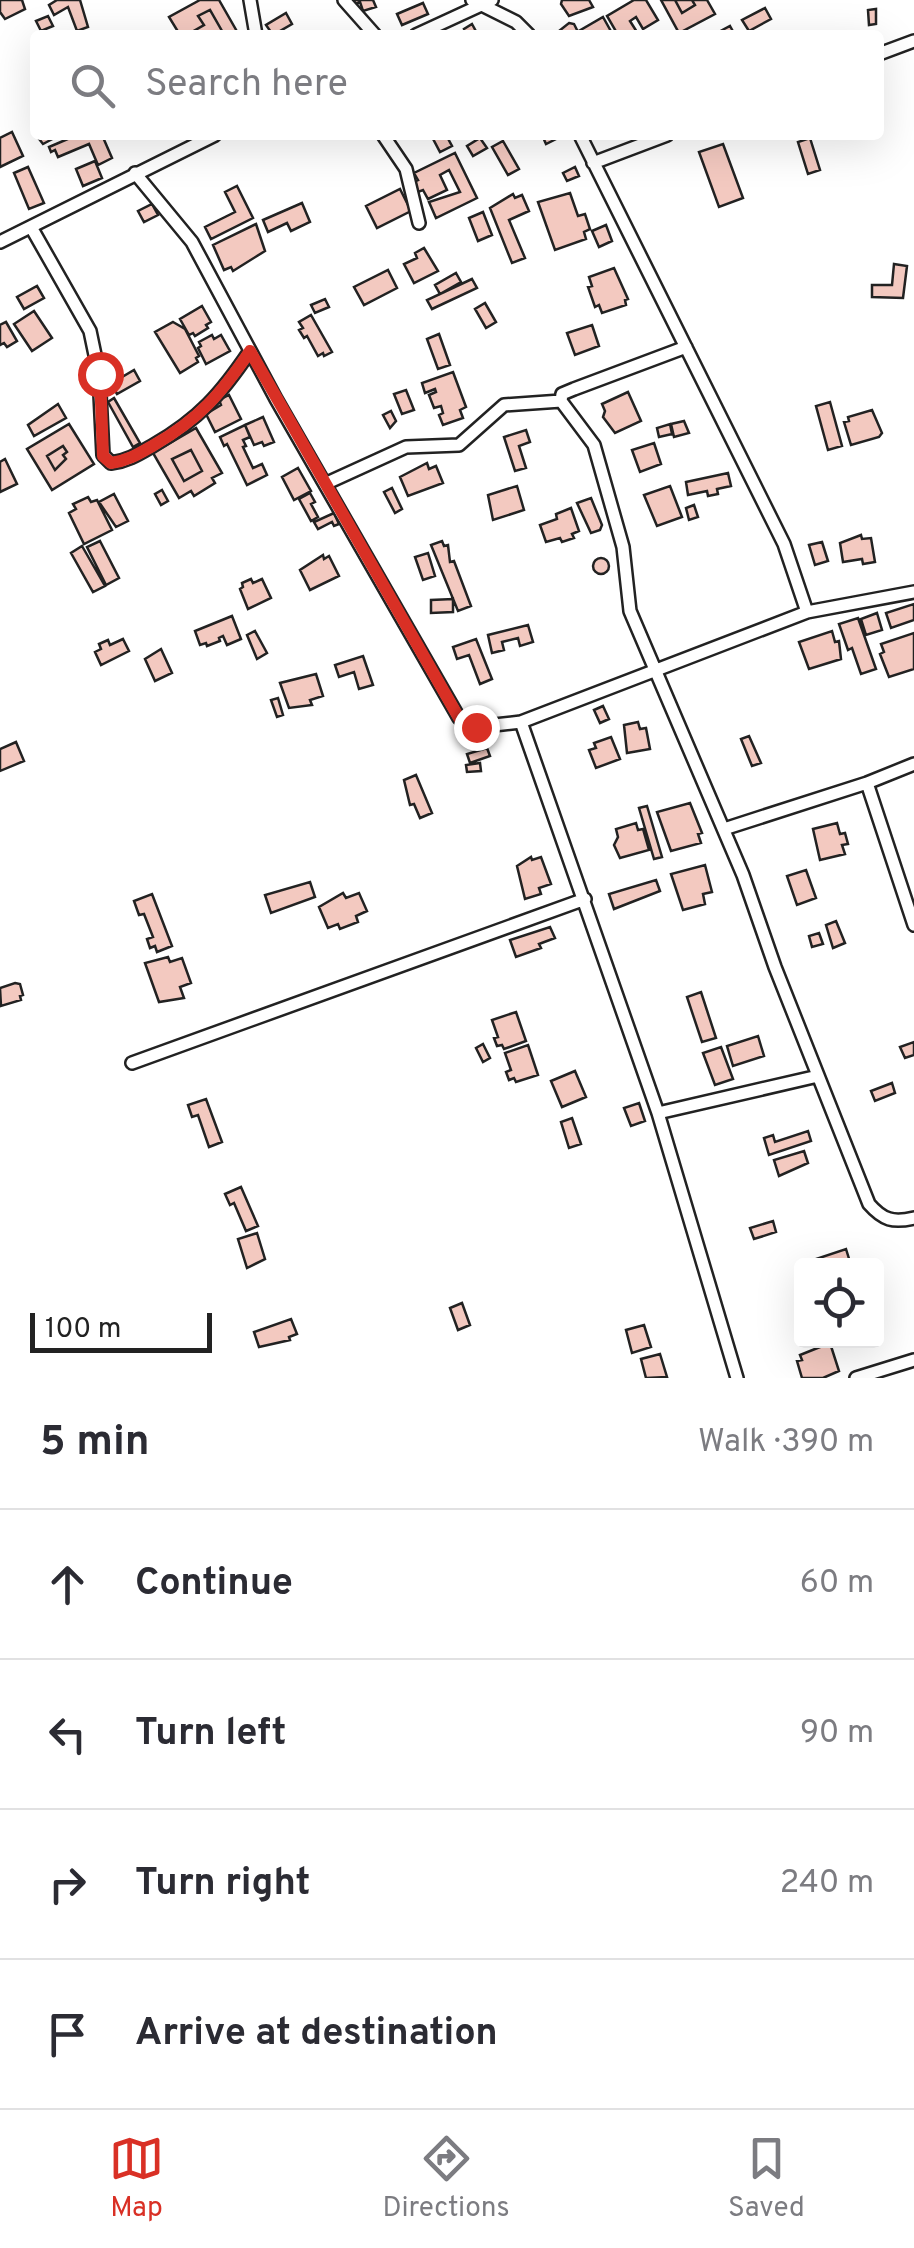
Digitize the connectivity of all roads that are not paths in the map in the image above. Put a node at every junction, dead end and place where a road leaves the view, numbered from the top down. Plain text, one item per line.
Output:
1 (250, 0) edge
2 (344, 0) edge
3 (481, 2) edge
4 (255, 30) edge
5 (370, 30) edge
6 (426, 30) edge
7 (524, 30) edge
8 (914, 41) edge
9 (884, 52) edge
10 (204, 140) edge
11 (387, 140) edge
12 (582, 140) edge
13 (654, 140) edge
14 (594, 163) junction
15 (135, 173) junction
16 (419, 223) dead end
17 (31, 227) junction
18 (0, 242) edge
19 (686, 347) junction
20 (250, 351) junction
21 (561, 401) junction
22 (327, 483) junction
23 (914, 592) edge
24 (807, 612) junction
25 (657, 670) junction
26 (521, 722) junction
27 (914, 764) edge
28 (866, 783) junction
29 (724, 829) junction
30 (585, 899) junction
31 (914, 925) edge
32 (132, 1062) dead end
33 (818, 1076) junction
34 (658, 1113) junction
35 (914, 1218) edge
36 (914, 1360) edge
37 (737, 1378) edge
38 (856, 1378) edge

1 - 4 street
2 - 5 street
3 - 6 street
3 - 7 street
8 - 9 street
10 - 15 street
11 - 16 street
12 - 14 street
13 - 14 street
14 - 19 street
15 - 17 street
15 - 20 street
17 - 18 street
17 - 20 street
19 - 21 street
19 - 24 street
20 - 22 street
21 - 22 street
21 - 25 street
22 - 26 street
23 - 24 street
24 - 25 street
25 - 26 street
25 - 29 street
26 - 30 street
27 - 28 street
28 - 29 street
28 - 31 street
29 - 33 street
30 - 32 street
30 - 34 street
33 - 34 street
33 - 35 street
34 - 37 street
36 - 38 street

